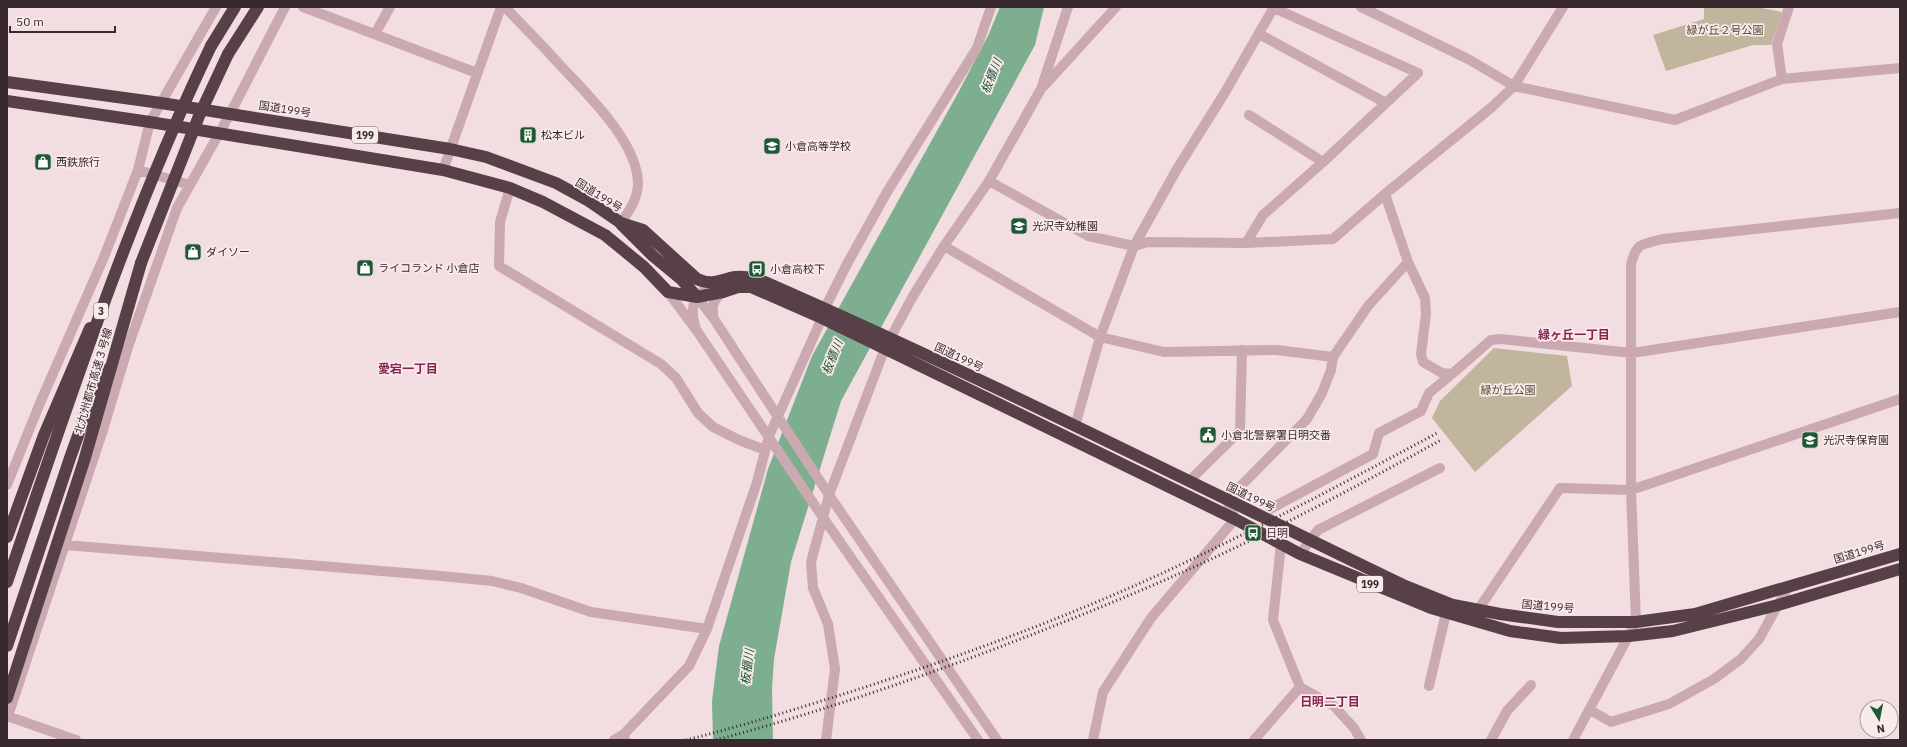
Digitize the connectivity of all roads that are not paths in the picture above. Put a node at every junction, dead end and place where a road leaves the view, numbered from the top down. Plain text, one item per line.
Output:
1 (216, 7) edge
2 (231, 7) edge
3 (235, 7) edge
4 (254, 7) edge
5 (258, 7) edge
6 (285, 7) edge
7 (303, 7) edge
8 (390, 7) edge
9 (501, 7) edge
10 (505, 7) edge
11 (991, 7) edge
12 (1068, 7) edge
13 (1116, 7) edge
14 (1360, 7) edge
15 (1563, 7) edge
16 (1790, 7) edge
17 (1274, 8) edge
18 (375, 34) junction
19 (1259, 34) junction
20 (211, 46) junction
21 (228, 54) junction
22 (1900, 68) edge
23 (477, 73) junction
24 (1782, 79) junction
25 (7, 82) edge
26 (1514, 86) junction
27 (1042, 89) junction
28 (7, 101) edge
29 (161, 103) junction
30 (1386, 103) junction
31 (230, 114) junction
32 (1249, 115) dead end
33 (150, 122) junction
34 (218, 133) junction
35 (450, 149) junction
36 (1323, 162) junction
37 (138, 170) junction
38 (443, 170) junction
39 (989, 181) junction
40 (190, 185) junction
41 (510, 188) junction
42 (1385, 194) junction
43 (1900, 213) edge
44 (621, 223) junction
45 (1246, 243) junction
46 (944, 246) junction
47 (1134, 246) junction
48 (121, 254) junction
49 (1408, 262) junction
50 (141, 263) junction
51 (720, 288) junction
52 (668, 292) junction
53 (697, 297) junction
54 (1900, 312) edge
55 (827, 315) junction
56 (714, 319) junction
57 (697, 331) junction
58 (1100, 337) junction
59 (884, 342) junction
60 (1242, 350) junction
61 (1632, 353) junction
62 (1333, 357) junction
63 (1452, 374) junction
64 (1900, 399) edge
65 (780, 420) junction
66 (1075, 426) junction
67 (772, 439) junction
68 (765, 450) junction
69 (1440, 468) dead end
70 (1189, 481) junction
71 (7, 485) edge
72 (1631, 490) junction
73 (829, 495) junction
74 (1227, 500) junction
75 (1270, 509) dead end
76 (822, 516) junction
77 (1235, 518) junction
78 (7, 537) edge
79 (1310, 541) junction
80 (1281, 544) junction
81 (65, 545) junction
82 (1300, 554) junction
83 (1900, 554) edge
84 (1900, 569) edge
85 (7, 582) edge
86 (1788, 587) junction
87 (1778, 605) junction
88 (1478, 610) junction
89 (1446, 614) junction
90 (1636, 622) junction
91 (707, 629) junction
92 (1629, 636) junction
93 (7, 646) edge
94 (1531, 685) dead end
95 (1429, 686) dead end
96 (1300, 687) junction
97 (7, 698) edge
98 (1590, 710) junction
99 (7, 716) edge
100 (625, 737) edge
101 (71, 739) edge
102 (614, 740) edge
103 (826, 740) edge
104 (978, 740) edge
105 (997, 740) edge
106 (1093, 740) edge
107 (1254, 740) edge
108 (1361, 740) edge
109 (1491, 740) edge
110 (1573, 740) edge

1 - 29 street
2 - 20 highway
3 - 20 highway
4 - 21 highway
5 - 21 highway
6 - 31 street
7 - 18 street
8 - 18 street
9 - 23 street
10 - 44 street
11 - 55 street
12 - 27 street
13 - 27 street
14 - 26 street
15 - 26 street
16 - 24 street
17 - 19 street
17 - 30 street
18 - 23 street
19 - 30 street
19 - 47 street
20 - 48 highway, 北九州都市高速３号線 / 3, bridge
21 - 50 highway, 北九州都市高速３号線 / 3, bridge
22 - 24 street
23 - 35 street
24 - 26 street
25 - 29 highway, 国道199号 / 199
26 - 42 street
27 - 39 street
28 - 33 highway, 199
29 - 31 highway, 国道199号 / 199
29 - 33 street
30 - 36 street
31 - 34 street
31 - 35 highway, 国道199号 / 199
32 - 36 street
33 - 34 highway, 199
33 - 37 street
34 - 38 highway, 199
34 - 40 street
35 - 38 street
35 - 44 highway, 国道199号 / 199
36 - 45 street
37 - 40 street
37 - 71 street
38 - 41 highway, 199
39 - 46 street
39 - 47 street
40 - 81 street
41 - 52 highway, 199
41 - 68 street
42 - 45 street
42 - 49 street
43 - 61 street
44 - 51 highway, 国道199号 / 199
44 - 53 highway
45 - 47 street
46 - 58 street
46 - 59 street
47 - 58 street
48 - 78 highway, 3, bridge
48 - 85 highway, 北九州都市高速３号線 / 3, bridge
49 - 62 street
49 - 63 street
50 - 93 highway, 3
50 - 97 highway, 北九州都市高速３号線 / 3
51 - 53 highway, 国道199号 / 199
51 - 55 highway, 国道199号 / 199
51 - 56 street
52 - 53 highway, 国道199号 / 199
52 - 57 street
53 - 56 street
53 - 57 street
54 - 61 street
55 - 59 highway, 国道199号 / 199
55 - 65 street
56 - 65 street
57 - 67 street
58 - 60 street
58 - 66 street
59 - 66 highway, 国道199号 / 199
59 - 73 street
59 - 77 highway, 国道199号 / 199
60 - 62 street
60 - 70 street
61 - 63 street
61 - 72 street
62 - 74 street
63 - 75 street
64 - 72 street
65 - 67 street
65 - 73 street
66 - 70 highway, 国道199号 / 199
67 - 68 street
67 - 76 street
68 - 91 street
69 - 79 street
70 - 74 highway, 国道199号 / 199
72 - 88 street
72 - 90 street
73 - 76 street
73 - 105 street
74 - 77 street
74 - 79 highway, 国道199号 / 199
76 - 103 street
76 - 104 street
77 - 80 highway, 国道199号 / 199
77 - 106 street
79 - 82 street
79 - 88 highway, 国道199号 / 199
80 - 82 highway, 国道199号 / 199
80 - 96 street
81 - 91 street
81 - 99 street
82 - 89 highway, 国道199号 / 199
83 - 86 highway, 国道199号 / 199
84 - 87 highway, 国道199号 / 199
86 - 87 street
86 - 90 highway, 国道199号 / 199
87 - 92 highway, 国道199号 / 199
87 - 98 street
88 - 90 highway, 国道199号 / 199
89 - 92 highway, 国道199号 / 199
89 - 95 street
90 - 92 street
91 - 100 street
92 - 98 street
94 - 109 street
96 - 107 street
96 - 108 street
98 - 110 street
99 - 101 street
100 - 102 street

